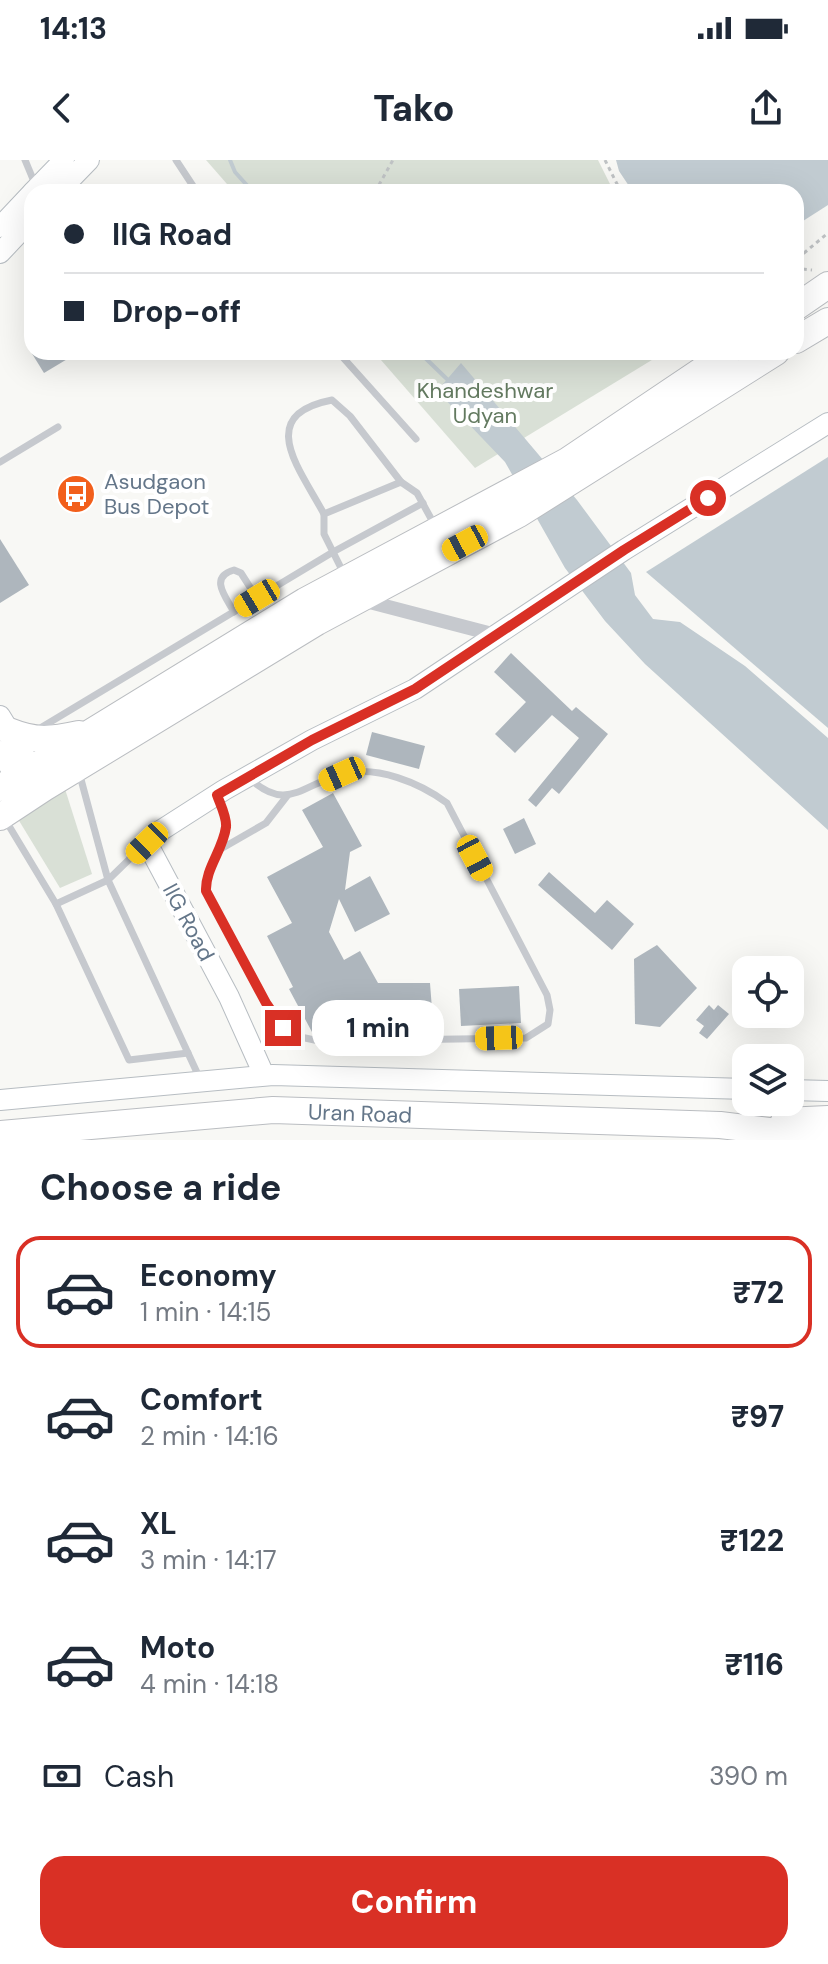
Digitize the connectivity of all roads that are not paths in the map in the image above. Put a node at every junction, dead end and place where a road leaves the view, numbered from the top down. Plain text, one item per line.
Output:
1 (25, 160) edge
2 (89, 160) edge
3 (176, 160) edge
4 (62, 161) edge
5 (32, 184) edge
6 (41, 184) edge
7 (66, 184) edge
8 (192, 184) edge
9 (24, 201) edge
10 (24, 221) edge
11 (1, 225) edge
12 (24, 228) edge
13 (0, 253) edge
14 (821, 278) edge
15 (804, 298) edge
16 (828, 321) edge
17 (804, 335) edge
18 (345, 360) edge
19 (718, 360) edge
20 (762, 360) edge
21 (828, 423) edge
22 (58, 427) dead end
23 (416, 439) dead end
24 (0, 462) edge
25 (572, 469) junction
26 (401, 482) junction
27 (423, 503) junction
28 (513, 504) junction
29 (324, 514) junction
30 (438, 531) junction
31 (333, 552) junction
32 (353, 590) junction
33 (257, 598) junction
34 (234, 612) junction
35 (496, 635) junction
36 (92, 731) junction
37 (8, 734) edge
38 (78, 768) junction
39 (247, 777) junction
40 (24, 784) edge
41 (217, 795) junction
42 (287, 796) junction
43 (1, 816) edge
44 (147, 843) junction
45 (219, 850) junction
46 (108, 880) junction
47 (56, 904) junction
48 (188, 1053) junction
49 (264, 1075) junction
50 (201, 1081) junction
51 (732, 1089) edge
52 (804, 1090) edge
53 (828, 1091) edge
54 (0, 1100) edge
55 (828, 1119) edge
56 (720, 1125) junction
57 (0, 1134) edge
58 (828, 1138) edge

1 - 5 lane
2 - 7 street
3 - 8 lane
4 - 6 street
9 - 11 street
10 - 11 street
12 - 13 street
14 - 15 highway
16 - 17 highway
18 - 23 lane
19 - 25 highway
20 - 25 highway
21 - 35 street
22 - 24 lane
25 - 28 highway
26 - 27 lane
26 - 29 lane
26 - 29 lane
27 - 30 lane
27 - 31 lane
28 - 30 highway
28 - 32 highway
29 - 31 lane
30 - 32 highway
31 - 32 lane
31 - 33 lane
32 - 35 street
32 - 36 highway
32 - 38 highway
33 - 34 lane
33 - 34 lane
34 - 37 lane
35 - 39 street
36 - 37 highway
36 - 40 highway
37 - 40 street
38 - 40 highway
38 - 46 lane
39 - 41 street
39 - 42 lane
40 - 43 highway
41 - 44 street
41 - 45 lane
42 - 45 lane
42 - 45 lane
43 - 47 lane
44 - 46 lane
44 - 49 street, IIG Road
46 - 47 lane
46 - 48 lane
47 - 48 lane
48 - 50 lane
49 - 50 street
49 - 51 street
50 - 54 street
52 - 53 street
55 - 56 highway, Uran Road
56 - 57 highway, Uran Road
56 - 58 highway, Uran Road

